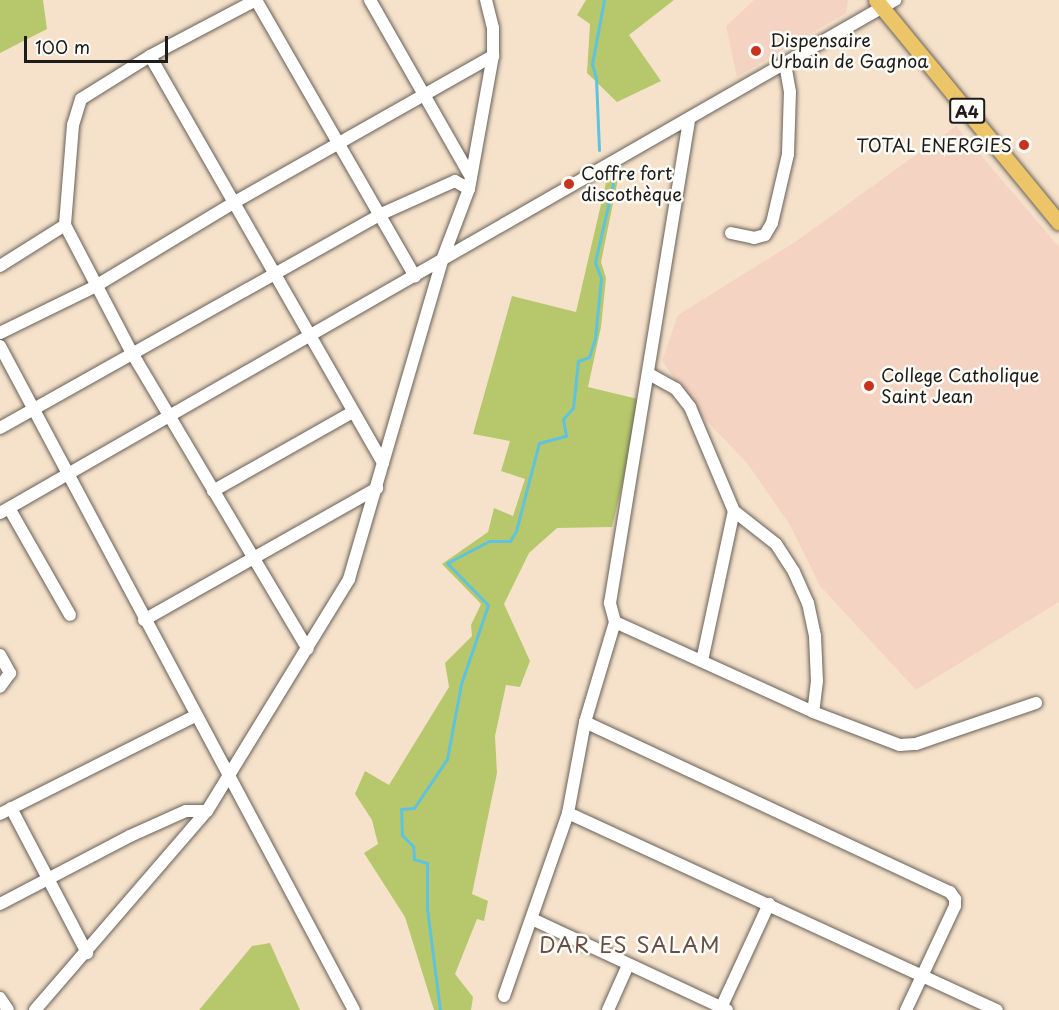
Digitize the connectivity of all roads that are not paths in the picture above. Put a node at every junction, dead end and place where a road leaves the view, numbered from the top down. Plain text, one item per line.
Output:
1 (256, 0) edge
2 (370, 0) edge
3 (486, 0) edge
4 (884, 3) edge
5 (150, 56) junction
6 (493, 56) junction
7 (785, 64) junction
8 (425, 94) junction
9 (688, 118) junction
10 (337, 144) junction
11 (470, 183) junction
12 (233, 203) junction
13 (379, 215) junction
14 (1059, 223) edge
15 (65, 225) junction
16 (731, 233) dead end
17 (442, 260) junction
18 (0, 266) edge
19 (273, 273) junction
20 (415, 276) junction
21 (94, 287) junction
22 (0, 333) edge
23 (308, 337) junction
24 (0, 346) edge
25 (132, 353) junction
26 (649, 374) junction
27 (33, 408) junction
28 (351, 413) junction
29 (170, 416) junction
30 (0, 428) edge
31 (382, 463) junction
32 (68, 476) junction
33 (377, 488) junction
34 (213, 491) junction
35 (4, 510) edge
36 (734, 511) junction
37 (251, 559) junction
38 (70, 615) dead end
39 (144, 620) junction
40 (615, 622) junction
41 (308, 649) junction
42 (0, 655) edge
43 (702, 661) junction
44 (0, 687) edge
45 (1036, 703) dead end
46 (813, 712) junction
47 (195, 716) junction
48 (585, 722) junction
49 (228, 777) junction
50 (5, 811) edge
51 (207, 811) junction
52 (568, 813) junction
53 (48, 880) junction
54 (0, 904) edge
55 (769, 904) junction
56 (532, 920) junction
57 (87, 953) junction
58 (628, 965) junction
59 (922, 975) junction
60 (504, 996) dead end
61 (0, 998) edge
62 (723, 1009) edge
63 (8, 1010) edge
64 (35, 1010) edge
65 (354, 1010) edge
66 (608, 1010) edge
67 (906, 1010) edge
68 (997, 1010) edge

1 - 5 street
1 - 10 street
2 - 8 street
3 - 6 street
4 - 7 street
4 - 14 main road, A4
5 - 12 street
5 - 15 street
6 - 8 street
6 - 11 street
7 - 9 street
7 - 16 street
8 - 10 street
8 - 11 street
9 - 17 street
9 - 26 street
10 - 12 street
10 - 13 street
11 - 13 street
11 - 17 street
12 - 19 street
12 - 21 street
13 - 19 street
13 - 20 street
15 - 18 street
15 - 21 street
17 - 20 street
17 - 31 street
19 - 23 street
19 - 25 street
20 - 23 street
21 - 22 street
21 - 25 street
23 - 28 street
23 - 29 street
24 - 27 street
25 - 27 street
25 - 29 street
26 - 36 street
26 - 40 street
27 - 30 street
27 - 32 street
28 - 31 street
28 - 34 street
29 - 32 street
29 - 34 street
31 - 33 street
32 - 35 street
32 - 39 street
33 - 37 street
33 - 41 street
34 - 37 street
35 - 38 street
36 - 43 street
36 - 46 street
37 - 39 street
37 - 41 street
39 - 47 street
40 - 43 street
40 - 48 street
41 - 49 street
42 - 44 street
43 - 46 street
45 - 46 street
47 - 49 street
47 - 50 street
48 - 52 street
48 - 59 street
49 - 51 street
49 - 65 street
50 - 53 street
51 - 53 street
51 - 57 street
52 - 55 street
52 - 56 street
53 - 54 street
53 - 57 street
55 - 59 street
55 - 62 street
56 - 58 street
56 - 60 street
57 - 64 street
58 - 62 street
58 - 66 street
59 - 67 street
59 - 68 street
61 - 63 street

